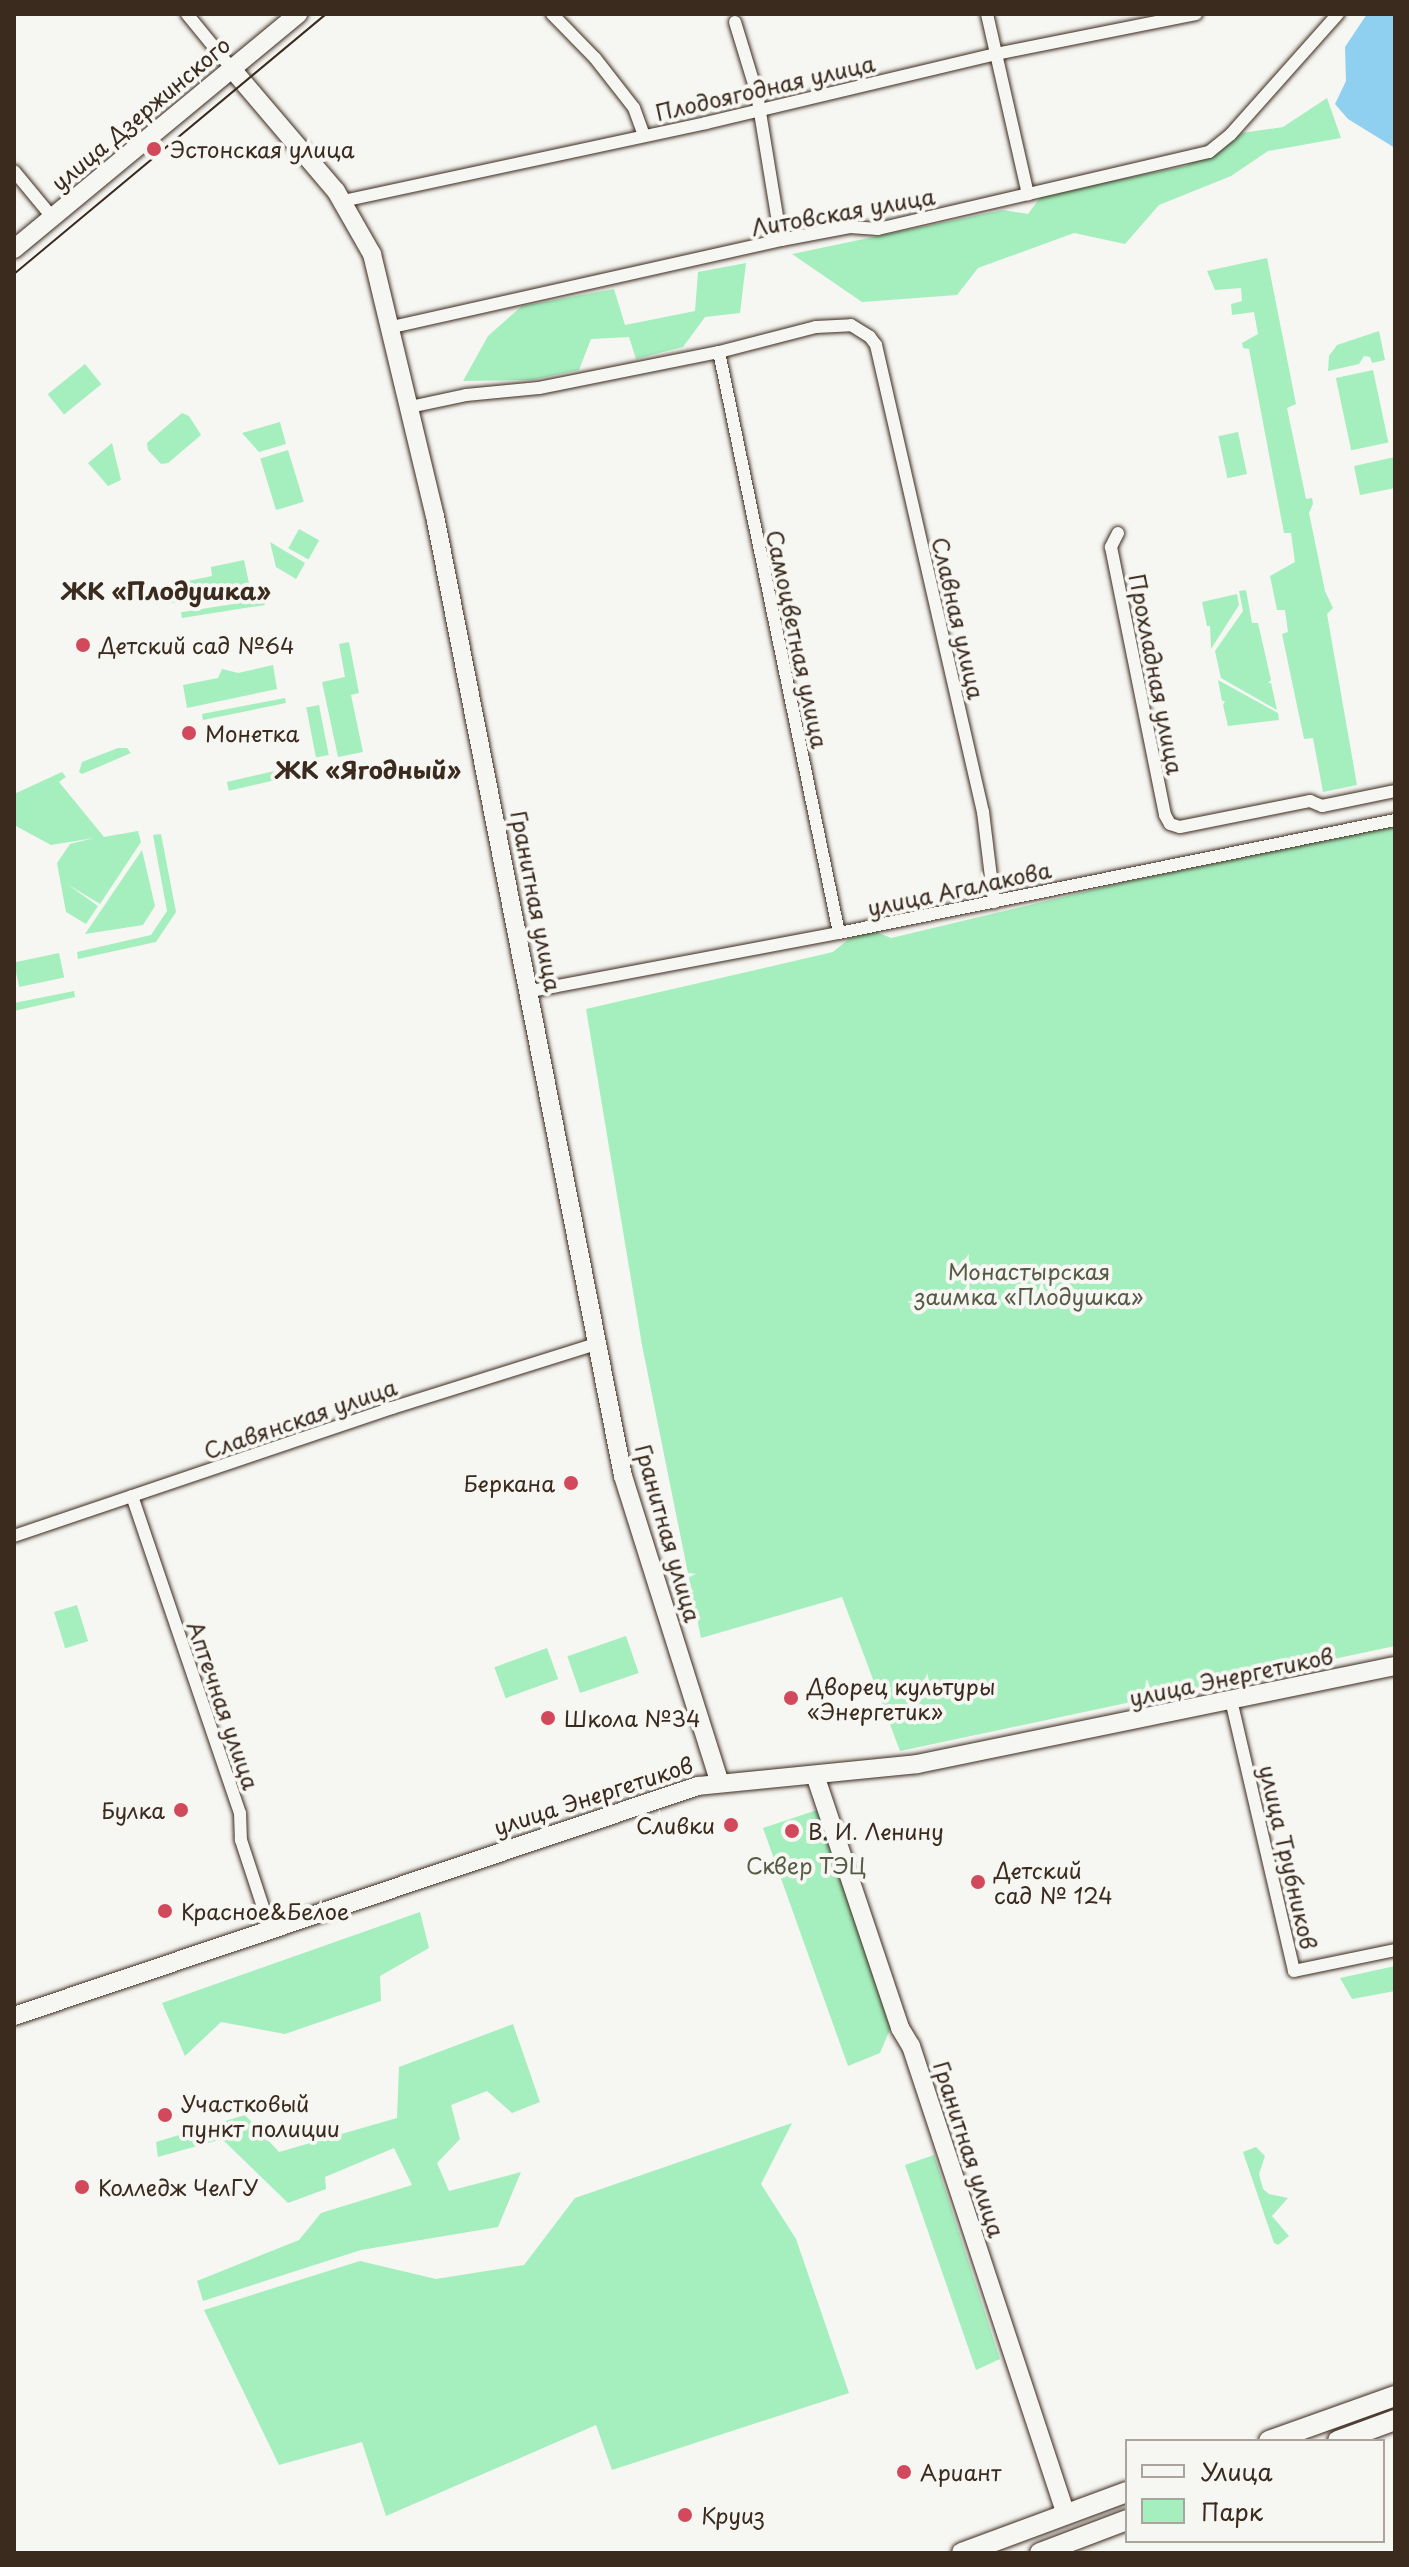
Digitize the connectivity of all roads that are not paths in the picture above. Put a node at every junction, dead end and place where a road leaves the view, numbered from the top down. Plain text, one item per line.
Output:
1 (187, 14) edge
2 (298, 14) edge
3 (552, 14) edge
4 (987, 14) edge
5 (1196, 14) edge
6 (1338, 14) edge
7 (1166, 17) edge
8 (735, 22) dead end
9 (996, 54) junction
10 (232, 69) junction
11 (760, 109) junction
12 (644, 135) junction
13 (14, 171) edge
14 (1028, 194) junction
15 (343, 201) junction
16 (52, 217) junction
17 (781, 240) junction
18 (14, 249) edge
19 (392, 327) junction
20 (719, 352) junction
21 (410, 407) junction
22 (1118, 533) dead end
23 (1395, 791) edge
24 (1395, 820) edge
25 (994, 902) junction
26 (839, 933) junction
27 (531, 991) junction
28 (599, 1343) junction
29 (132, 1496) junction
30 (14, 1536) edge
31 (1395, 1666) edge
32 (1231, 1700) junction
33 (815, 1775) junction
34 (719, 1781) junction
35 (270, 1928) junction
36 (1395, 1950) edge
37 (14, 2016) edge
38 (1395, 2396) edge
39 (1395, 2420) edge
40 (1275, 2439) edge
41 (1343, 2439) edge
42 (1125, 2493) edge
43 (1066, 2514) junction
44 (1125, 2521) edge
45 (1075, 2540) junction
46 (962, 2553) edge
47 (1040, 2553) edge

1 - 10 street
2 - 10 street, улица Дзержинского
3 - 12 street
4 - 9 street
5 - 7 street, Плодоягодная улица
6 - 14 street, Литовская улица
7 - 9 street, Плодоягодная улица
8 - 11 street
9 - 11 street, Плодоягодная улица
9 - 14 street
10 - 15 street, Гранитная улица
10 - 16 street, улица Дзержинского
11 - 12 street, Плодоягодная улица
11 - 17 street
12 - 15 street, Плодоягодная улица
13 - 16 street
14 - 17 street, Литовская улица
15 - 19 street, Гранитная улица
16 - 18 street, улица Дзержинского
17 - 19 street, Литовская улица
19 - 21 street, Гранитная улица
20 - 21 street
20 - 25 street, Славная улица
20 - 26 street, Самоцветная улица
21 - 27 street, Гранитная улица
22 - 23 street, Прохладная улица
24 - 25 street, улица Агалакова
25 - 26 street, улица Агалакова
26 - 27 street, улица Агалакова
27 - 28 street, Гранитная улица
28 - 29 street, Славянская улица
28 - 34 street, Гранитная улица
29 - 30 street, Славянская улица
29 - 35 street, Аптечная улица
31 - 32 street, улица Энергетиков
32 - 33 street, улица Энергетиков
32 - 36 street, улица Трубников
33 - 34 street, улица Энергетиков
33 - 43 street, Гранитная улица
34 - 35 street, улица Энергетиков
35 - 37 street, улица Энергетиков
38 - 40 main road
39 - 41 main road
42 - 43 main road
43 - 45 main road, Гранитная улица
43 - 46 main road
44 - 45 main road
45 - 47 main road

